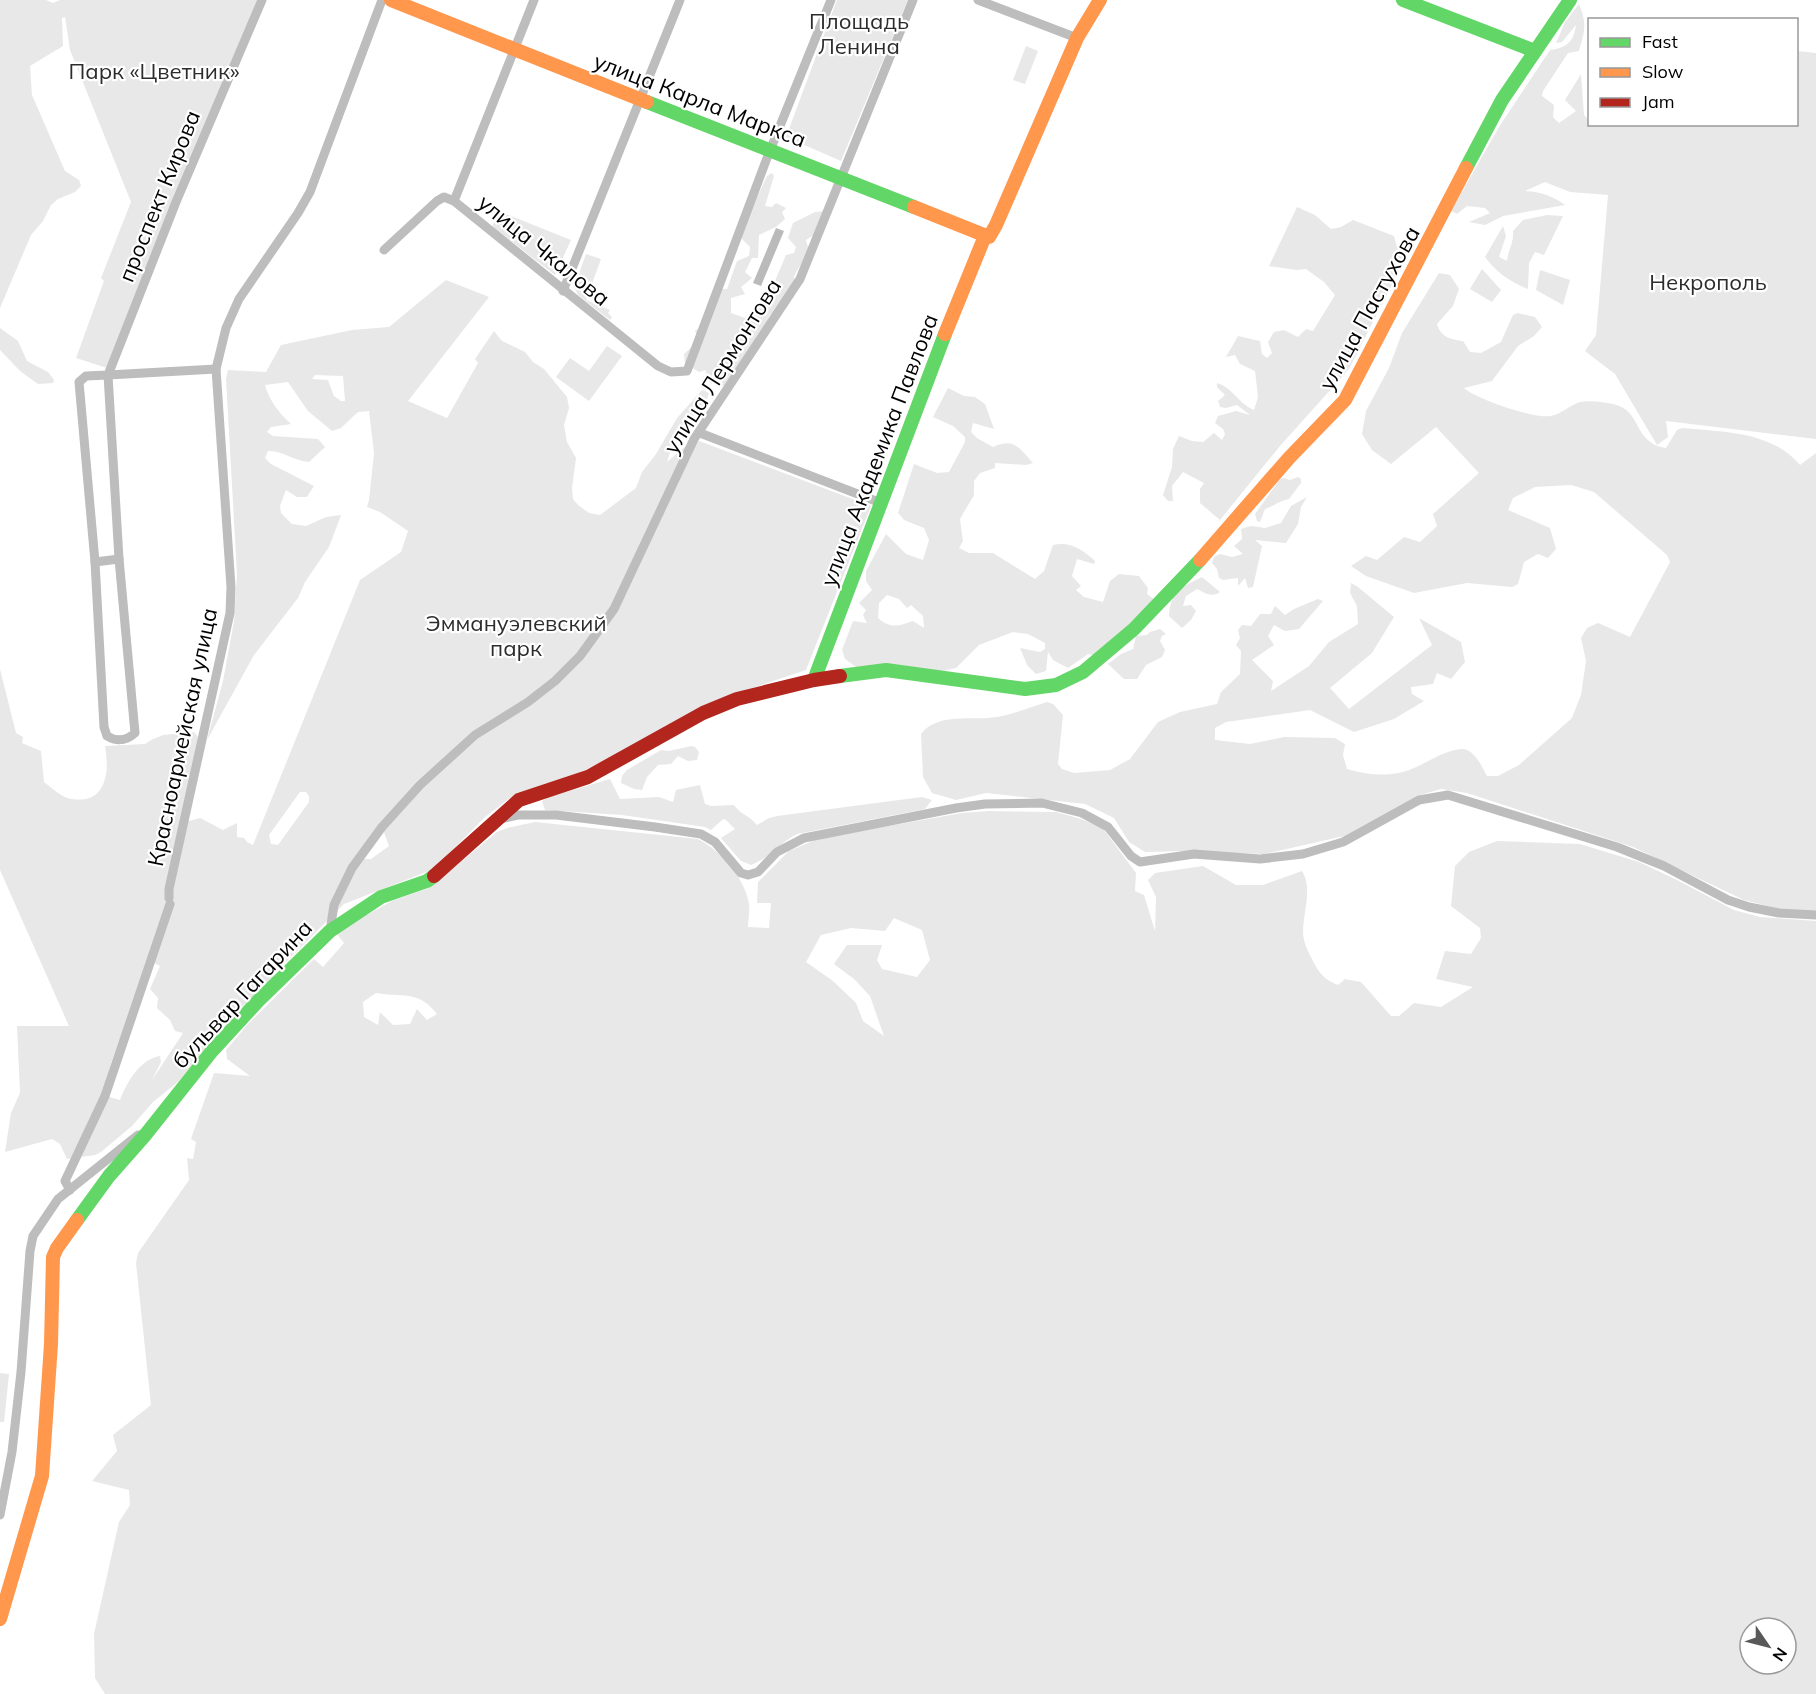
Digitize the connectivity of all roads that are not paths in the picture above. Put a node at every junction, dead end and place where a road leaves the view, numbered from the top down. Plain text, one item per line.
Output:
1 (262, 0) edge
2 (382, 0) edge
3 (391, 0) edge
4 (534, 0) edge
5 (681, 0) edge
6 (831, 0) edge
7 (913, 0) edge
8 (978, 0) edge
9 (1100, 0) edge
10 (1403, 0) edge
11 (1570, 0) edge
12 (1077, 38) junction
13 (514, 50) junction
14 (1535, 51) junction
15 (641, 100) junction
16 (772, 149) junction
17 (842, 177) junction
18 (454, 201) junction
19 (988, 235) junction
20 (384, 250) dead end
21 (563, 291) junction
22 (216, 369) junction
23 (687, 371) joint
24 (108, 375) junction
25 (700, 433) junction
26 (881, 503) junction
27 (119, 559) junction
28 (95, 562) junction
29 (814, 680) junction
30 (1044, 687) joint
31 (496, 820) junction
32 (1816, 915) edge
33 (330, 931) junction
34 (166, 1109) junction
35 (70, 1190) junction
36 (0, 1515) edge
37 (0, 1619) edge

1 - 24 street, проспект Кирова
2 - 22 street, Красноармейская улица
3 - 13 street, улица Карла Маркса
4 - 13 street
5 - 15 street
6 - 16 street, улица Лермонтова
7 - 17 street, улица Лермонтова
8 - 12 street
9 - 12 street, улица Академика Павлова
10 - 14 street
11 - 14 street, улица Пастухова
12 - 19 street, улица Академика Павлова
13 - 15 street, улица Карла Маркса
13 - 18 street
14 - 30 street, улица Пастухова
15 - 16 street, улица Карла Маркса
15 - 21 street
16 - 17 street, улица Карла Маркса
16 - 23 street, улица Лермонтова
17 - 19 street, улица Карла Маркса
17 - 25 street, улица Лермонтова
18 - 20 street, улица Чкалова
18 - 21 street, улица Чкалова
19 - 26 street, улица Академика Павлова
21 - 23 street, улица Чкалова
22 - 24 street
22 - 35 street, Красноармейская улица
24 - 27 street, проспект Кирова
24 - 28 street, проспект Кирова
25 - 26 street
25 - 33 street, улица Лермонтова
26 - 29 street, улица Академика Павлова
27 - 28 street
27 - 28 street, проспект Кирова
29 - 30 street, бульвар Гагарина
29 - 31 street, бульвар Гагарина
31 - 32 street
31 - 33 street, бульвар Гагарина
33 - 34 street, бульвар Гагарина
34 - 35 street, бульвар Гагарина
34 - 37 street, бульвар Гагарина
35 - 36 street, бульвар Гагарина

